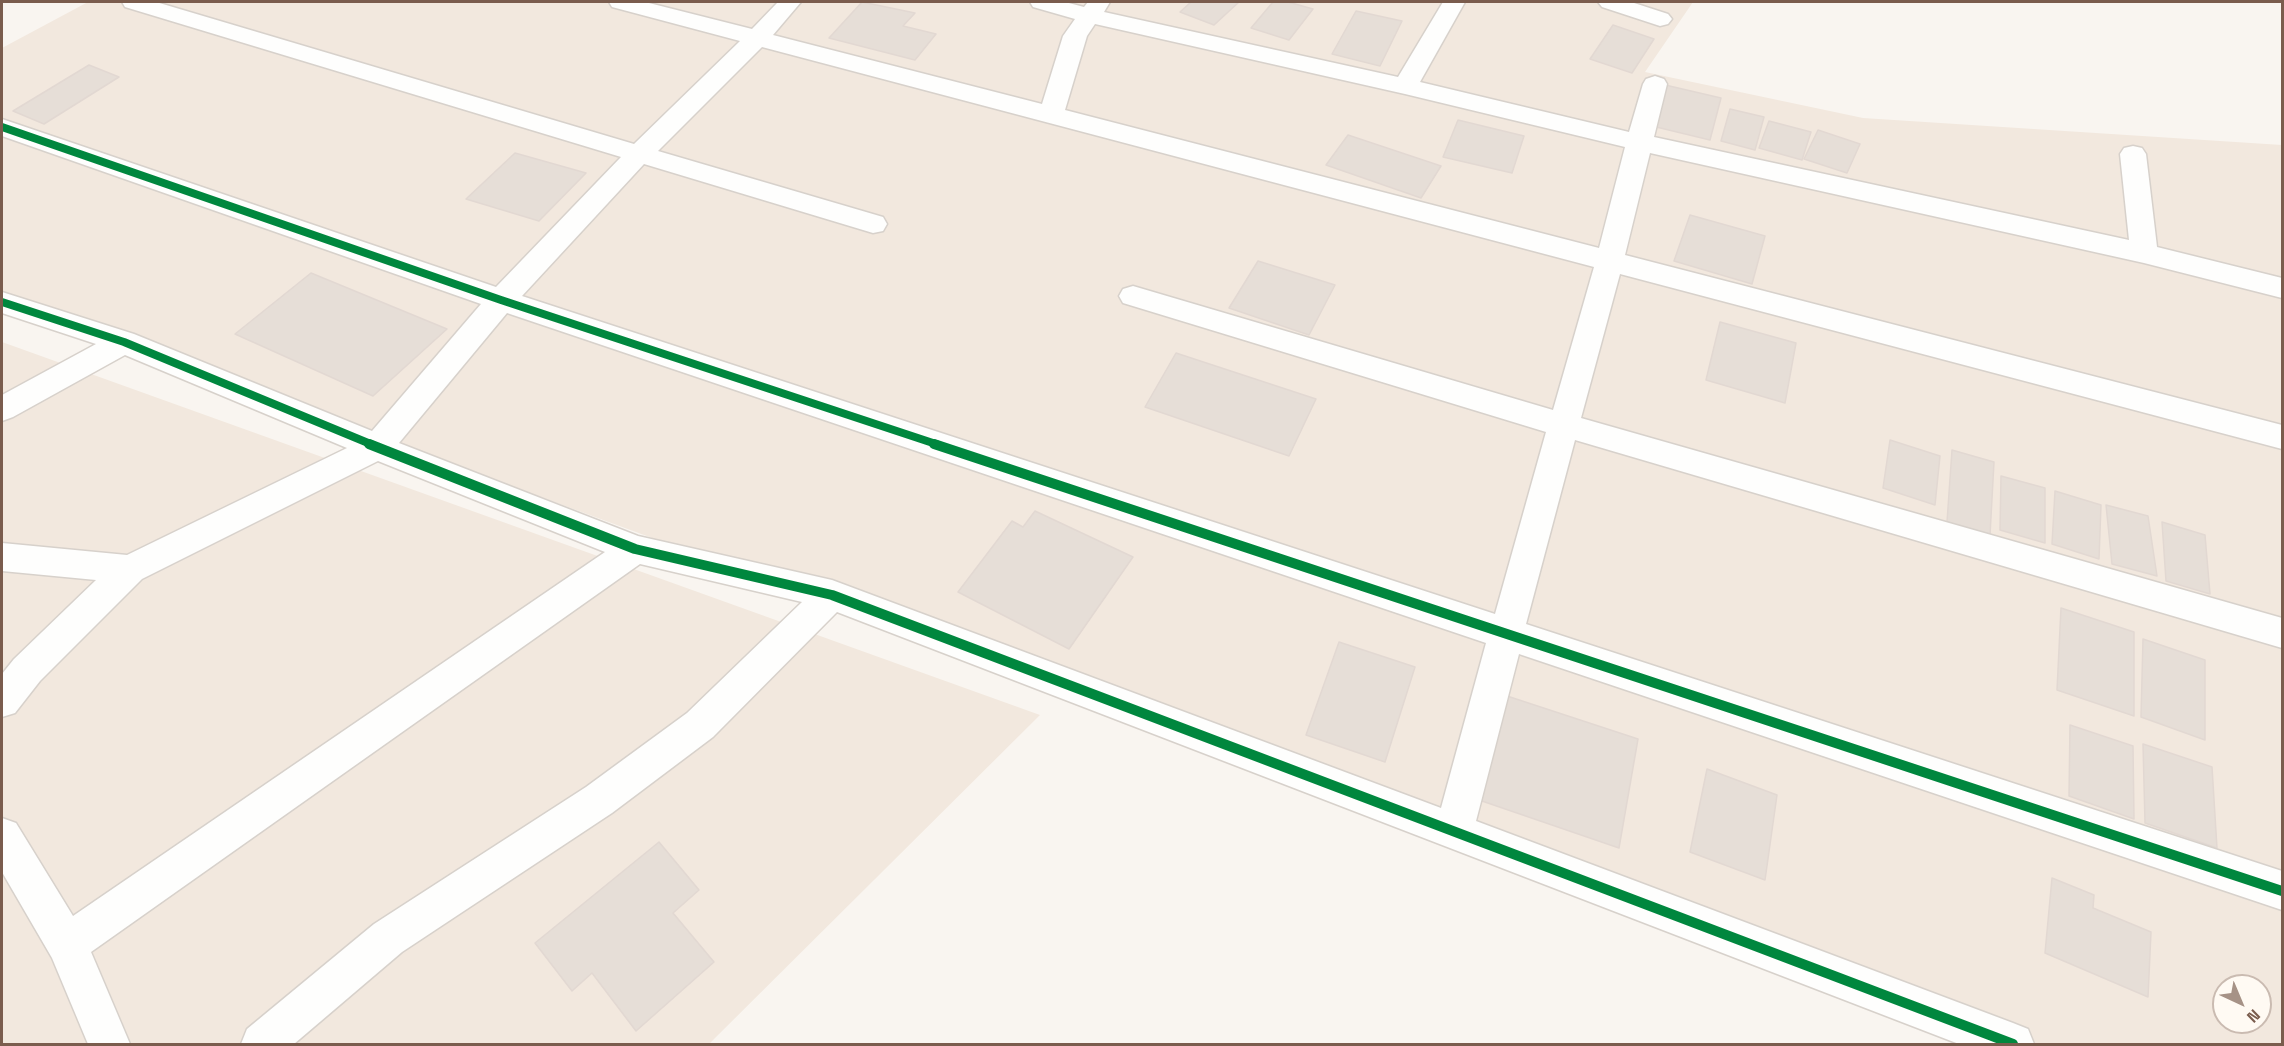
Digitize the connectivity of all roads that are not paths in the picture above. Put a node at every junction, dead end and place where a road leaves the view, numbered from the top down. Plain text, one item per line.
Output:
1 (133, 2) edge
2 (620, 2) edge
3 (790, 2) edge
4 (1041, 2) edge
5 (1454, 2) edge
6 (1610, 2) edge
7 (1095, 9) edge
8 (1660, 19) dead end
9 (756, 39) junction
10 (1655, 84) dead end
11 (1405, 86) junction
12 (1051, 115) junction
13 (2, 127) edge
14 (1638, 142) junction
15 (639, 154) junction
16 (2133, 154) dead end
17 (873, 224) dead end
18 (2144, 253) junction
19 (1610, 260) junction
20 (2283, 288) edge
21 (1132, 297) dead end
22 (501, 300) junction
23 (2, 302) edge
24 (124, 342) junction
25 (2, 409) edge
26 (1564, 425) junction
27 (2283, 437) edge
28 (377, 447) junction
29 (635, 549) junction
30 (2, 557) edge
31 (130, 569) junction
32 (832, 595) junction
33 (2283, 633) edge
34 (1504, 634) junction
35 (2, 702) edge
36 (1454, 832) junction
37 (2, 836) edge
38 (2283, 891) edge
39 (67, 944) junction
40 (109, 1044) edge
41 (262, 1044) edge
42 (2013, 1044) edge

1 - 15 street
2 - 9 street
3 - 9 street
4 - 7 street
5 - 11 street
6 - 8 street
7 - 11 street
7 - 12 street
9 - 12 street
9 - 15 street
10 - 14 street
11 - 14 street
12 - 19 street
13 - 22 street
14 - 18 street
14 - 19 street
15 - 17 street
15 - 22 street
16 - 18 street
18 - 20 street
19 - 26 street
19 - 27 street
21 - 26 street
22 - 28 street
22 - 34 street
23 - 24 street
24 - 25 street
24 - 28 street
26 - 33 street
26 - 34 street
28 - 29 street
28 - 31 street
29 - 32 street
29 - 39 street
30 - 31 street
31 - 35 street
32 - 36 street
32 - 41 street
34 - 36 street
34 - 38 street
36 - 42 street
37 - 39 street
39 - 40 street

